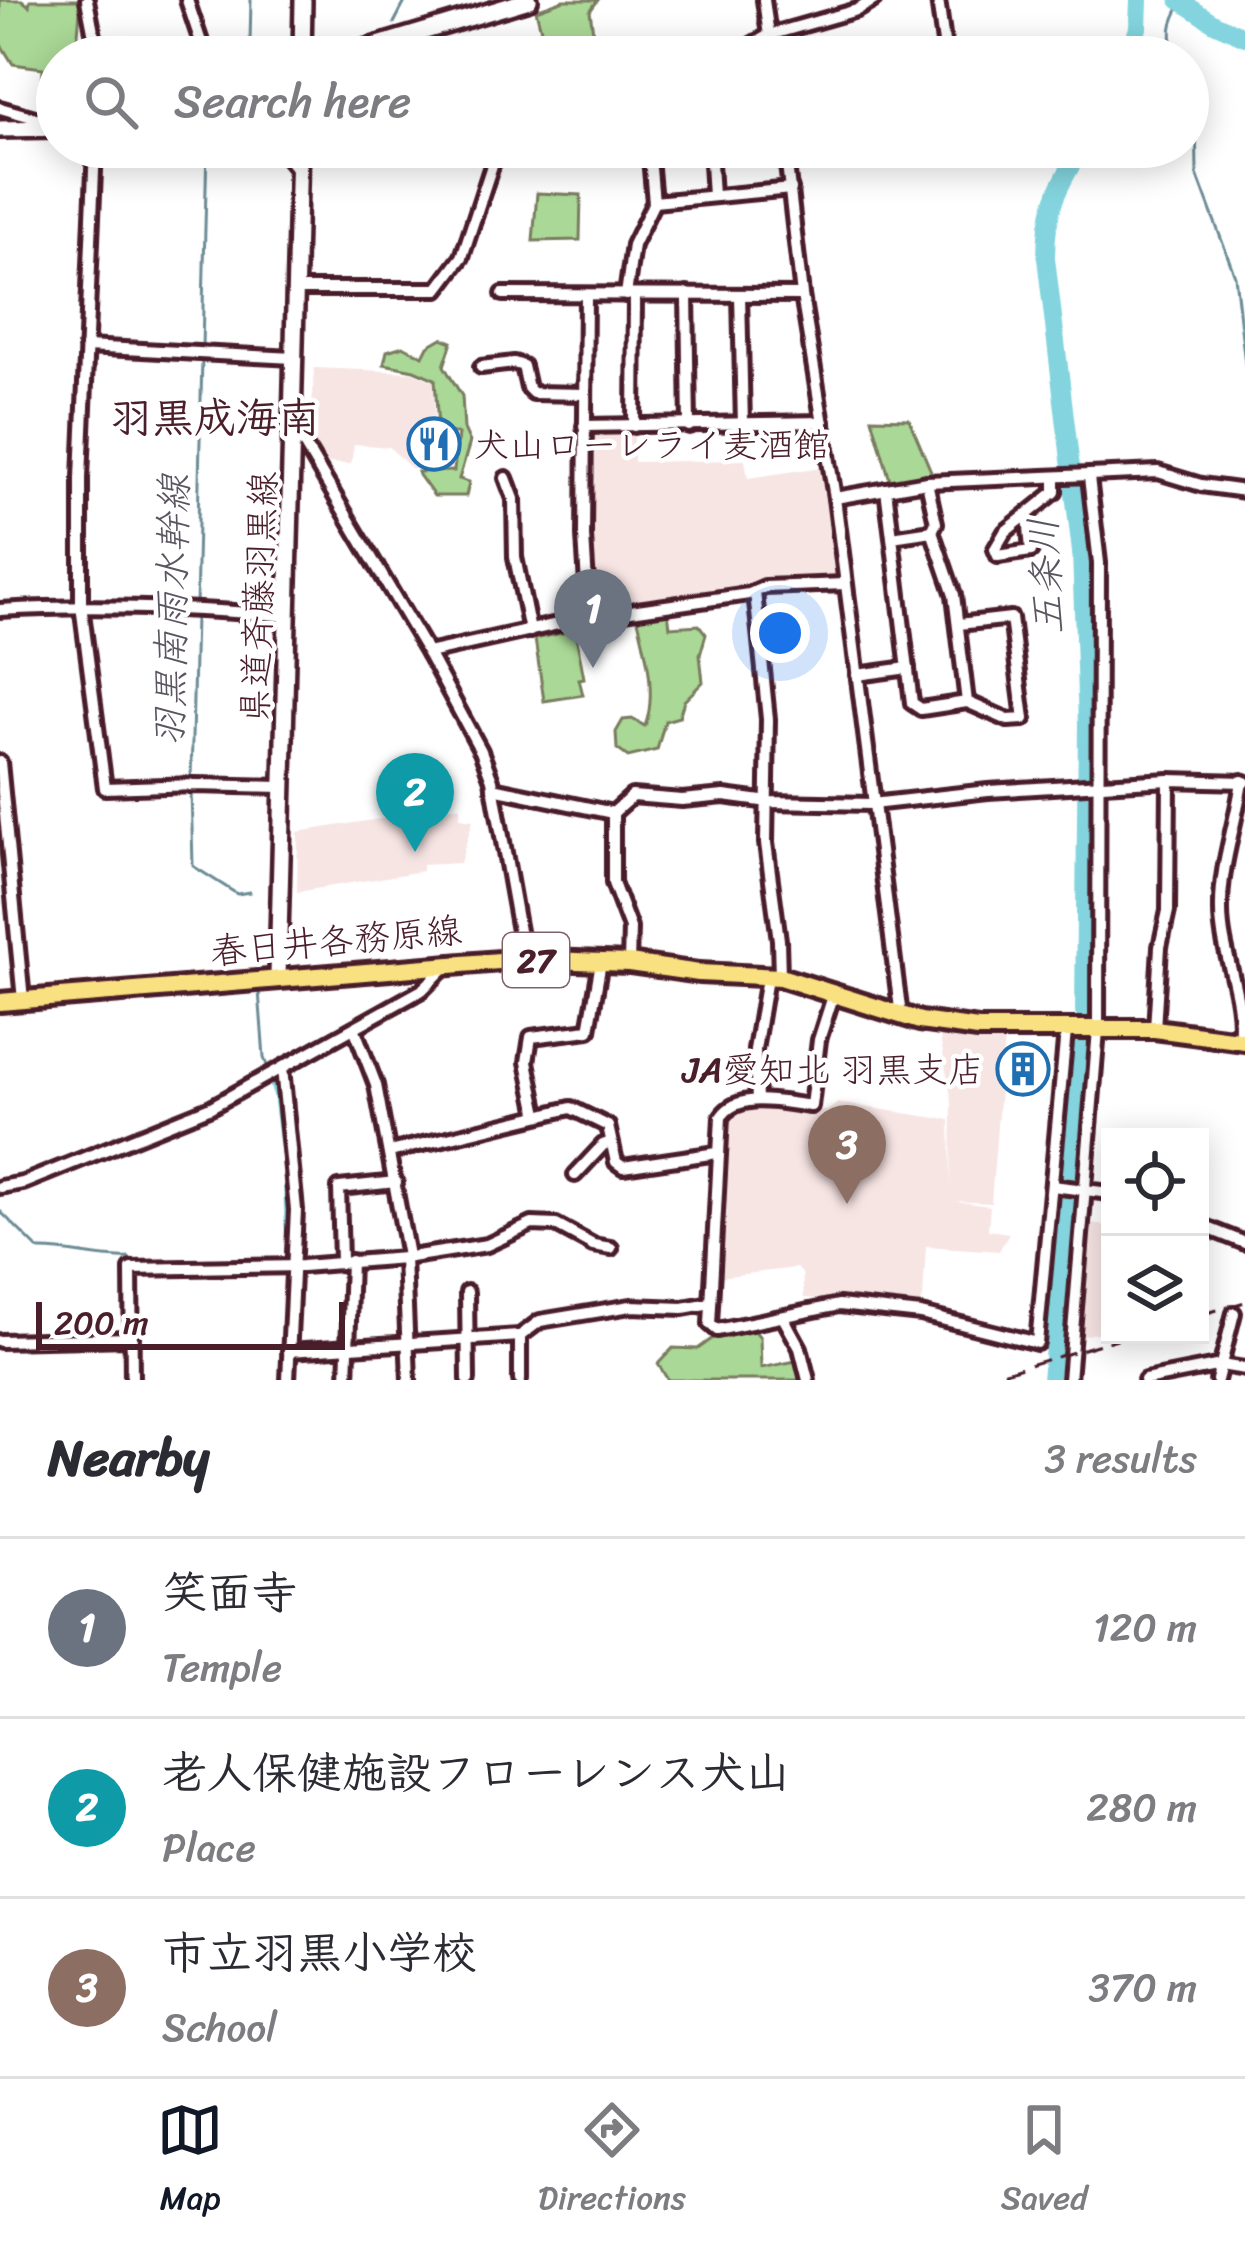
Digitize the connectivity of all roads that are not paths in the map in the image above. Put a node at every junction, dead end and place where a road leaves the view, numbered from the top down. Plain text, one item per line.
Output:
1 (87, 0) edge
2 (187, 0) edge
3 (303, 0) edge
4 (529, 0) edge
5 (764, 0) edge
6 (874, 0) edge
7 (938, 0) edge
8 (419, 33) junction
9 (769, 35) joint
10 (94, 36) edge
11 (199, 36) edge
12 (302, 36) edge
13 (409, 36) edge
14 (418, 36) edge
15 (943, 36) edge
16 (0, 108) edge
17 (36, 118) edge
18 (36, 128) edge
19 (0, 129) edge
20 (94, 168) edge
21 (296, 168) edge
22 (299, 168) edge
23 (491, 168) edge
24 (651, 168) edge
25 (711, 168) edge
26 (788, 168) edge
27 (299, 172) junction
28 (791, 189) junction
29 (712, 196) junction
30 (654, 202) junction
31 (296, 289) junction
32 (503, 294) dead end
33 (687, 294) junction
34 (586, 295) junction
35 (631, 295) junction
36 (740, 295) junction
37 (802, 295) junction
38 (86, 347) junction
39 (294, 358) junction
40 (481, 367) dead end
41 (585, 394) junction
42 (823, 422) junction
43 (742, 425) junction
44 (584, 426) junction
45 (634, 426) junction
46 (689, 426) junction
47 (292, 439) junction
48 (1085, 477) junction
49 (506, 478) dead end
50 (1057, 479) junction
51 (927, 482) junction
52 (886, 489) junction
53 (1245, 491) edge
54 (835, 499) junction
55 (1028, 514) dead end
56 (932, 531) junction
57 (892, 537) junction
58 (845, 584) junction
59 (755, 592) junction
60 (81, 605) junction
61 (0, 610) edge
62 (287, 616) junction
63 (589, 617) junction
64 (959, 624) junction
65 (530, 631) junction
66 (428, 653) junction
67 (908, 668) junction
68 (857, 675) junction
69 (967, 702) junction
70 (0, 762) edge
71 (1169, 780) junction
72 (1243, 782) edge
73 (1098, 785) junction
74 (282, 787) junction
75 (493, 788) junction
76 (769, 802) junction
77 (872, 804) junction
78 (613, 813) junction
79 (524, 959) junction
80 (449, 962) junction
81 (601, 962) junction
82 (629, 963) junction
83 (278, 977) junction
84 (773, 978) junction
85 (834, 993) junction
86 (23, 1000) junction
87 (0, 1002) edge
88 (902, 1016) junction
89 (1155, 1029) junction
90 (355, 1030) junction
91 (1066, 1030) junction
92 (1098, 1030) junction
93 (1242, 1041) edge
94 (282, 1068) junction
95 (757, 1100) junction
96 (538, 1114) junction
97 (611, 1142) junction
98 (390, 1152) junction
99 (717, 1153) junction
100 (575, 1175) dead end
101 (396, 1182) junction
102 (1052, 1186) junction
103 (0, 1187) edge
104 (1083, 1189) junction
105 (1101, 1192) edge
106 (1209, 1229) edge
107 (1245, 1243) edge
108 (610, 1248) dead end
109 (406, 1257) junction
110 (346, 1261) junction
111 (295, 1264) junction
112 (467, 1292) dead end
113 (711, 1303) junction
114 (1234, 1313) dead end
115 (783, 1317) junction
116 (520, 1336) junction
117 (132, 1338) junction
118 (0, 1341) edge
119 (468, 1341) junction
120 (408, 1344) junction
121 (347, 1348) junction
122 (290, 1351) junction
123 (1221, 1365) junction
124 (1245, 1369) edge
125 (132, 1380) edge
126 (289, 1380) edge
127 (347, 1380) edge
128 (409, 1380) edge
129 (467, 1380) edge
130 (520, 1380) edge
131 (808, 1380) edge
132 (1069, 1380) edge
133 (1145, 1380) edge
134 (1217, 1380) edge

1 - 10 street
2 - 11 street
3 - 12 main road
4 - 8 main road
5 - 9 street
6 - 9 street
7 - 15 street
8 - 13 main road
8 - 14 street
16 - 17 street
18 - 19 main road
20 - 38 street
21 - 27 street
22 - 27 main road, 県道斉藤羽黒線
23 - 31 street
24 - 30 street
25 - 29 street
26 - 28 street
27 - 31 main road, 県道斉藤羽黒線
28 - 29 street
28 - 37 street
29 - 30 street
30 - 35 street
31 - 39 main road, 県道斉藤羽黒線
32 - 34 street
33 - 35 street
33 - 36 street
33 - 46 street
34 - 35 street
34 - 41 street
35 - 45 street
36 - 37 street
36 - 43 street
37 - 42 street
38 - 39 street
38 - 60 street
39 - 47 main road, 県道斉藤羽黒線
40 - 41 street
41 - 44 street
42 - 43 street
42 - 54 street
43 - 46 street
44 - 45 street
44 - 63 street
45 - 46 street
47 - 62 main road, 県道斉藤羽黒線
47 - 66 street
48 - 50 street
48 - 53 street
48 - 73 street
49 - 65 street
50 - 51 street
50 - 55 street
51 - 52 street
51 - 56 street
52 - 54 street
52 - 57 street
54 - 58 street
56 - 57 street
56 - 64 street
57 - 67 street
58 - 59 street
58 - 68 street
59 - 63 street
59 - 76 street
60 - 61 street
60 - 62 street
60 - 74 street
62 - 74 main road, 県道斉藤羽黒線
63 - 65 street
64 - 69 street
64 - 69 street
65 - 66 street
66 - 75 street
67 - 68 street
67 - 69 street
68 - 77 street
70 - 86 street
71 - 72 street
71 - 73 street
71 - 89 street
72 - 93 street
73 - 77 street
73 - 92 street
74 - 83 main road, 県道斉藤羽黒線
75 - 78 street
75 - 79 street
76 - 77 street
76 - 78 street
76 - 84 street
77 - 88 street
78 - 82 street
79 - 80 main road, 春日井各務原線 / 27
79 - 81 main road, 春日井各務原線 / 27
80 - 83 main road, 春日井各務原線 / 27
80 - 90 street
81 - 82 main road, 春日井各務原線 / 27
81 - 96 street
82 - 84 main road, 春日井各務原線 / 27
83 - 86 main road, 春日井各務原線 / 27
84 - 85 main road, 春日井各務原線 / 27
84 - 95 street
85 - 88 main road, 春日井各務原線 / 27
85 - 95 street
86 - 87 main road, 春日井各務原線 / 27
88 - 91 main road, 春日井各務原線 / 27
89 - 92 main road, 春日井各務原線 / 27
89 - 93 main road, 春日井各務原線 / 27
90 - 94 street
90 - 98 street
91 - 92 main road, 春日井各務原線 / 27
91 - 102 street
92 - 104 street
94 - 103 street
94 - 111 street
95 - 99 street
96 - 97 street
96 - 98 street
97 - 99 street
97 - 100 street
98 - 101 street
99 - 113 street
101 - 109 street
101 - 110 street
102 - 104 street
102 - 115 street
104 - 105 street
104 - 132 street
106 - 107 street
108 - 109 street
109 - 110 street
109 - 120 street
110 - 111 street
110 - 121 street
111 - 117 street
111 - 122 street
112 - 119 street
113 - 115 street
113 - 116 street
114 - 123 street
115 - 131 street
116 - 119 street
116 - 130 street
117 - 118 street
117 - 125 street
119 - 120 street
119 - 129 street
120 - 121 street
120 - 128 street
121 - 122 street
121 - 127 street
122 - 126 street
123 - 124 street
123 - 133 street
123 - 134 street

